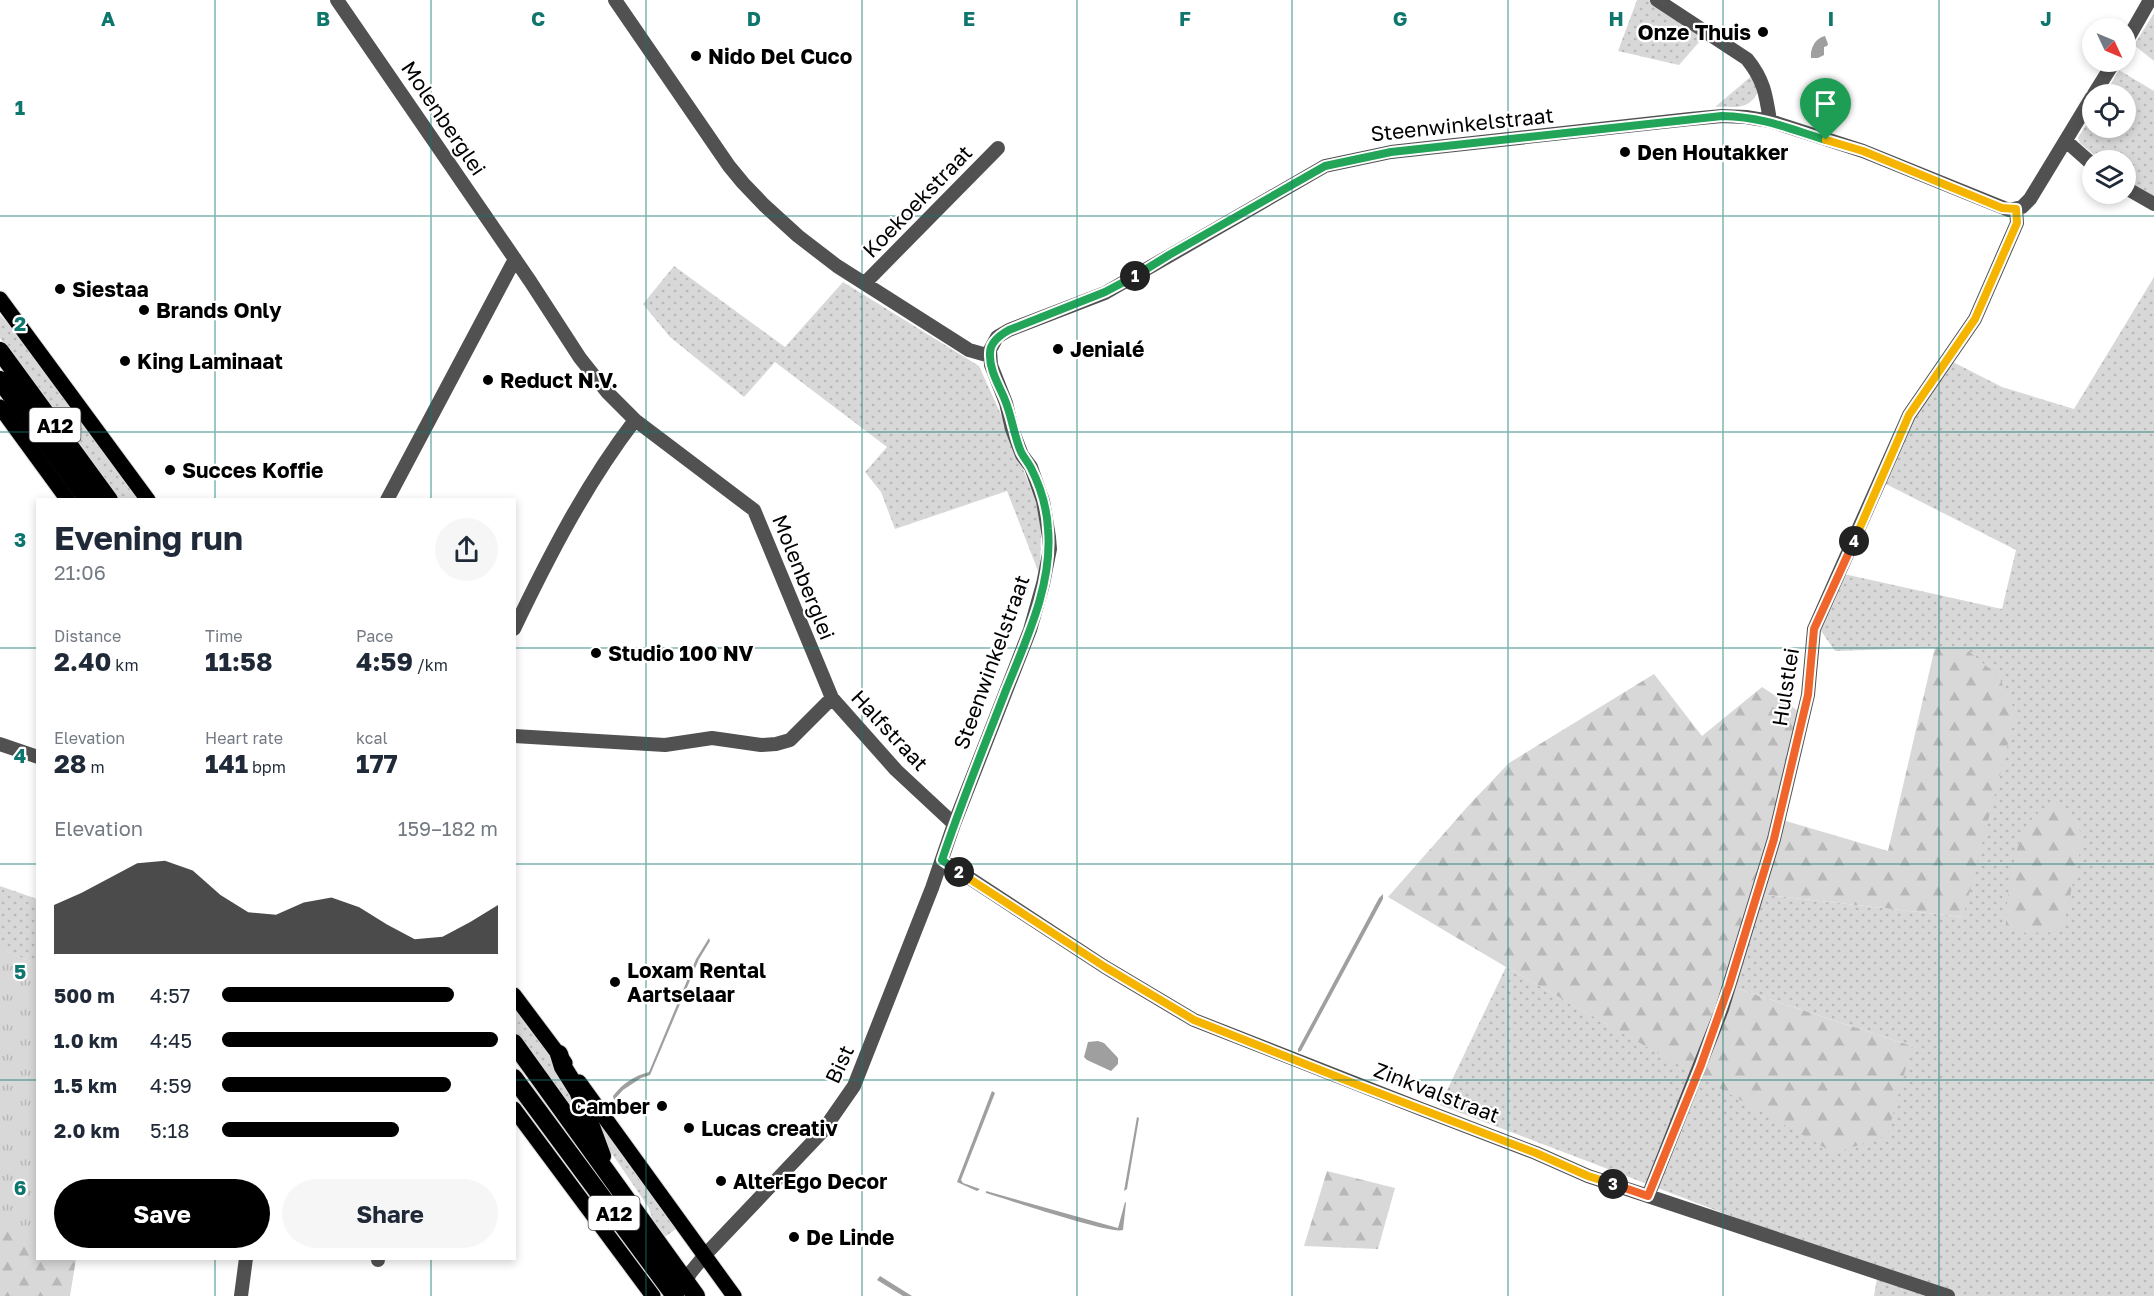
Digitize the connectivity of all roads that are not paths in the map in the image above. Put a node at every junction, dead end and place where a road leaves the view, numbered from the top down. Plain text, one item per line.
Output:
1 (337, 0) edge
2 (615, 0) edge
3 (1657, 0) edge
4 (2150, 0) edge
5 (2136, 24) edge
6 (2082, 114) edge
7 (1770, 121) junction
8 (2066, 141) junction
9 (998, 148) dead end
10 (2082, 155) edge
11 (2136, 194) edge
12 (2154, 204) edge
13 (2016, 209) junction
14 (515, 259) junction
15 (865, 284) junction
16 (0, 299) edge
17 (0, 351) edge
18 (990, 356) junction
19 (0, 380) edge
20 (0, 407) edge
21 (635, 420) junction
22 (67, 498) edge
23 (87, 498) edge
24 (108, 498) edge
25 (147, 498) edge
26 (388, 498) edge
27 (516, 625) edge
28 (832, 698) junction
29 (516, 736) edge
30 (0, 744) edge
31 (36, 756) edge
32 (954, 824) junction
33 (942, 860) junction
34 (516, 998) edge
35 (516, 1046) edge
36 (559, 1054) junction
37 (516, 1081) edge
38 (516, 1111) edge
39 (605, 1170) junction
40 (1648, 1196) junction
41 (709, 1251) junction
42 (246, 1260) edge
43 (683, 1292) edge
44 (241, 1296) edge
45 (652, 1296) edge
46 (734, 1296) edge
47 (1948, 1296) edge

1 - 14 street, Molenberglei
2 - 15 street, Koekoekstraat
3 - 7 street
4 - 5 street
6 - 8 street
7 - 13 street, Steenwinkelstraat
7 - 18 street, Steenwinkelstraat
8 - 10 street
8 - 13 street
9 - 15 street, Koekoekstraat
11 - 12 street
13 - 40 street, Hulstlei
14 - 21 street, Molenberglei
14 - 26 street
15 - 18 street, Koekoekstraat
16 - 25 main road
17 - 24 highway, A12
18 - 32 street, Steenwinkelstraat
19 - 23 highway, A12
20 - 22 main road
21 - 27 street
21 - 28 street, Molenberglei
28 - 29 street, Halfstraat
28 - 32 street, Halfstraat
30 - 31 street
32 - 33 street, Steenwinkelstraat
33 - 40 street, Zinkvalstraat
33 - 41 street, Bist
34 - 36 main road
35 - 39 highway, A12
36 - 39 highway
36 - 41 main road
37 - 43 highway, A12
38 - 45 main road
39 - 43 highway, A12
40 - 47 street, Zinkvalstraat
41 - 43 street, Bist
41 - 46 main road
42 - 44 street

